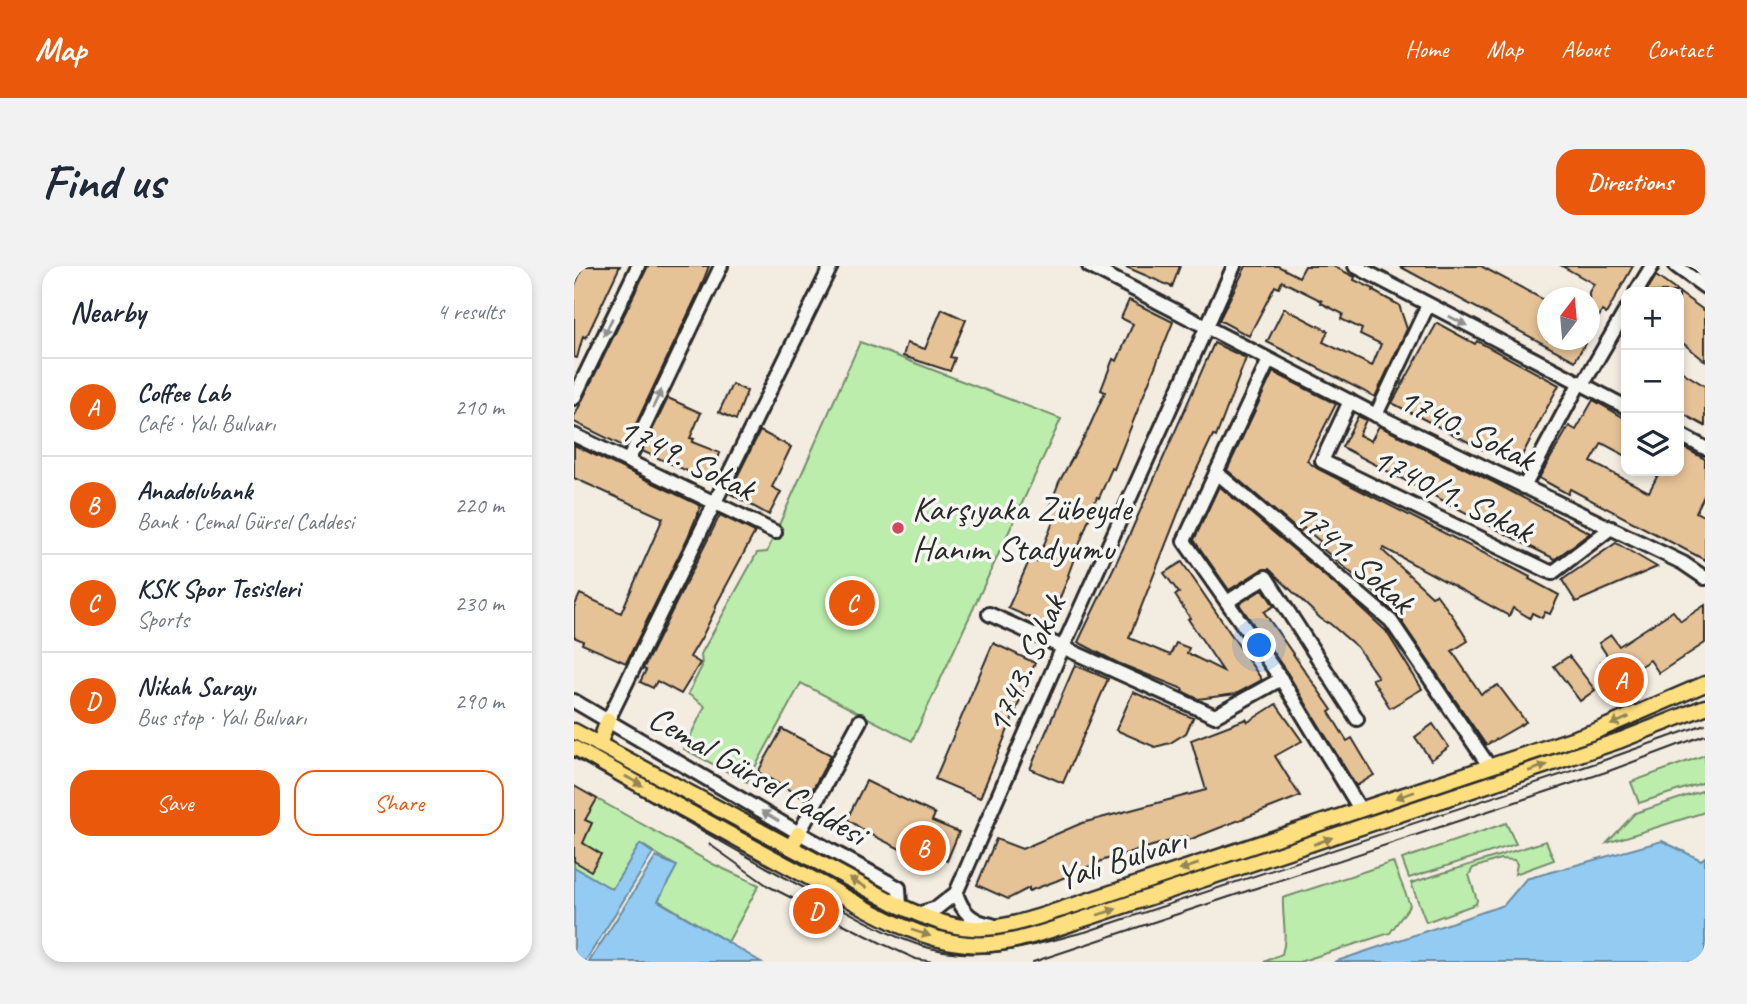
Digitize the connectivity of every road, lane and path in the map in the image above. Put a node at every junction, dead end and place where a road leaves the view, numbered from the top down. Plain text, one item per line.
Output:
1 (638, 266) edge
2 (721, 266) edge
3 (831, 266) edge
4 (1089, 266) edge
5 (1234, 266) edge
6 (1355, 266) edge
7 (1652, 266) edge
8 (1676, 266) edge
9 (1639, 287) edge
10 (1705, 287) edge
11 (1428, 305) junction
12 (1621, 318) edge
13 (1205, 327) junction
14 (1269, 360) junction
15 (1581, 384) junction
16 (574, 398) edge
17 (1350, 401) junction
18 (1621, 404) edge
19 (1376, 415) junction
20 (574, 435) edge
21 (1684, 437) edge
22 (1705, 448) edge
23 (628, 461) junction
24 (1216, 472) junction
25 (1524, 487) junction
26 (715, 502) junction
27 (1611, 528) junction
28 (775, 531) dead end
29 (1705, 578) edge
30 (1227, 602) junction
31 (989, 614) dead end
32 (1063, 647) junction
33 (1281, 679) junction
34 (1705, 684) edge
35 (574, 701) edge
36 (1705, 707) edge
37 (1357, 719) dead end
38 (608, 720) junction
39 (860, 721) dead end
40 (574, 731) edge
41 (599, 745) junction
42 (574, 748) edge
43 (1489, 766) junction
44 (1360, 809) junction
45 (799, 833) junction
46 (790, 847) junction
47 (956, 893) junction
48 (900, 906) junction
49 (916, 914) junction
50 (998, 926) junction

1 -> 16 street
23 -> 2 street
3 - 26 street
4 - 13 street, 1740. Sokak
5 - 13 street, 1743. Sokak
6 - 11 street
7 - 9 street
8 - 10 street
11 -> 15 street
11 - 19 street
12 - 15 street
13 - 14 street, 1740. Sokak
13 - 32 street, 1743. Sokak
14 - 17 street, 1740. Sokak
14 - 24 street
15 - 18 street
15 - 25 street
17 - 19 street, 1740. Sokak
17 - 27 street, 1740/1. Sokak
19 - 25 street, 1740. Sokak
20 - 23 street, 1749. Sokak
21 - 22 street
23 - 26 street, 1749. Sokak
24 - 30 street
24 - 43 street, 1741. Sokak
25 - 27 street, 1740. Sokak
26 - 28 street, 1749. Sokak
26 - 38 street
27 - 29 street, 1740. Sokak
30 - 33 street
30 - 37 street
31 - 32 street
32 - 33 street
32 - 47 street, 1743. Sokak
33 - 44 street
34 -> 43 main road, Yalı Bulvarı
35 - 38 street, Cemal Gürsel Caddesi
42 -> 36 main road, Yalı Bulvarı
38 - 41 main road
45 -> 38 street, Cemal Gürsel Caddesi
39 - 45 street
40 - 41 main road, Yalı Bulvarı
41 - 46 main road, Yalı Bulvarı
43 -> 44 main road, Yalı Bulvarı
44 -> 50 main road, Yalı Bulvarı
45 - 46 main road
45 - 48 street, Cemal Gürsel Caddesi
48 -> 46 main road, Yalı Bulvarı
47 - 49 street
47 - 50 street
48 - 49 main road, Yalı Bulvarı
49 - 50 main road, Yalı Bulvarı

